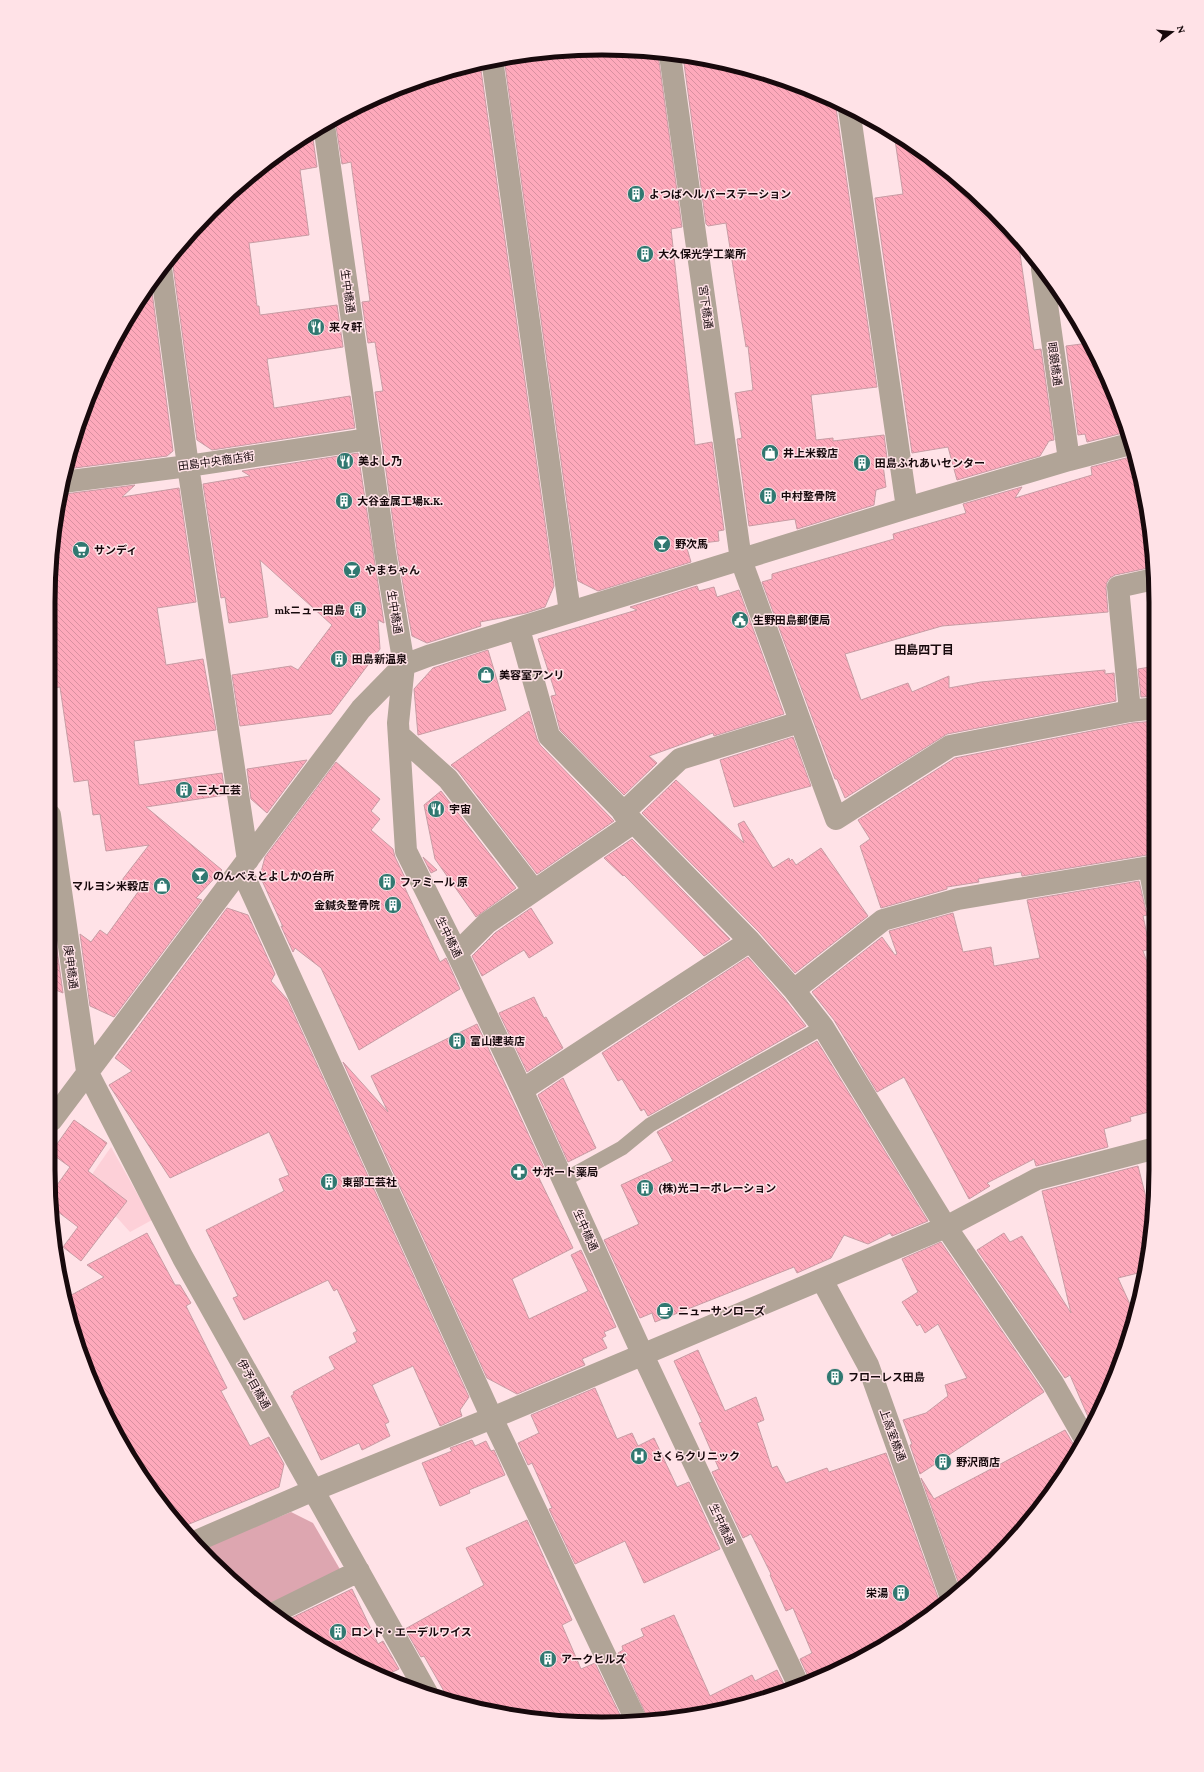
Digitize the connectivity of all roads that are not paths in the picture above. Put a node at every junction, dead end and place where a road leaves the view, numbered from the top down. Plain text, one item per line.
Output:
1 (671, 60) edge
2 (493, 66) edge
3 (850, 114) edge
4 (325, 131) edge
5 (162, 277) edge
6 (1043, 279) edge
7 (369, 439) junction
8 (1126, 445) edge
9 (1069, 460) junction
10 (188, 466) junction
11 (69, 481) edge
12 (907, 508) junction
13 (741, 560) junction
14 (1148, 580) edge
15 (570, 612) junction
16 (518, 629) junction
17 (404, 665) junction
18 (1149, 709) edge
19 (1130, 711) junction
20 (800, 722) junction
21 (399, 735) junction
22 (628, 818) junction
23 (55, 850) edge
24 (245, 865) junction
25 (1149, 867) edge
26 (534, 890) junction
27 (750, 941) junction
28 (457, 953) junction
29 (794, 990) junction
30 (824, 1027) junction
31 (87, 1071) junction
32 (522, 1090) junction
33 (55, 1116) edge
34 (1149, 1150) edge
35 (564, 1180) junction
36 (946, 1227) junction
37 (822, 1280) junction
38 (642, 1353) junction
39 (492, 1418) junction
40 (1082, 1433) edge
41 (314, 1490) junction
42 (199, 1540) edge
43 (359, 1571) junction
44 (949, 1592) edge
45 (278, 1611) edge
46 (797, 1681) edge
47 (424, 1687) edge
48 (634, 1716) edge

1 - 13 street, 宮下橋通
2 - 15 street
3 - 12 street
4 - 7 street, 生中橋通
5 - 10 street
6 - 9 street, 眼鏡橋通
7 - 10 street, 田島中央商店街
7 - 17 street, 生中橋通
8 - 9 street
9 - 12 street
10 - 11 street, 田島中央商店街
10 - 24 street
12 - 13 street
13 - 15 street
13 - 20 street, 宮下橋通
14 - 19 street
15 - 16 street
16 - 17 street
16 - 22 street
17 - 21 street, 生中橋通
17 - 24 street
18 - 19 street
19 - 20 street, 宮下橋通
20 - 22 street
21 - 26 street
21 - 28 street, 生中橋通
22 - 26 street
22 - 27 street
23 - 31 street, 庚申橋通
24 - 31 street
24 - 39 street
25 - 29 street
26 - 28 street
27 - 29 street
27 - 32 street
28 - 32 street, 生中橋通
29 - 30 street
30 - 35 lane
30 - 36 street
31 - 33 street
31 - 41 street, 伊予目橋通
32 - 35 street, 生中橋通
34 - 36 street
35 - 38 street, 生中橋通
36 - 37 street
36 - 40 street
37 - 38 street
37 - 44 street, 上高室橋通
38 - 39 street
38 - 46 street, 生中橋通
39 - 41 street
39 - 48 street
41 - 42 street
41 - 43 street, 伊予目橋通
43 - 45 street
43 - 47 street, 伊予目橋通

